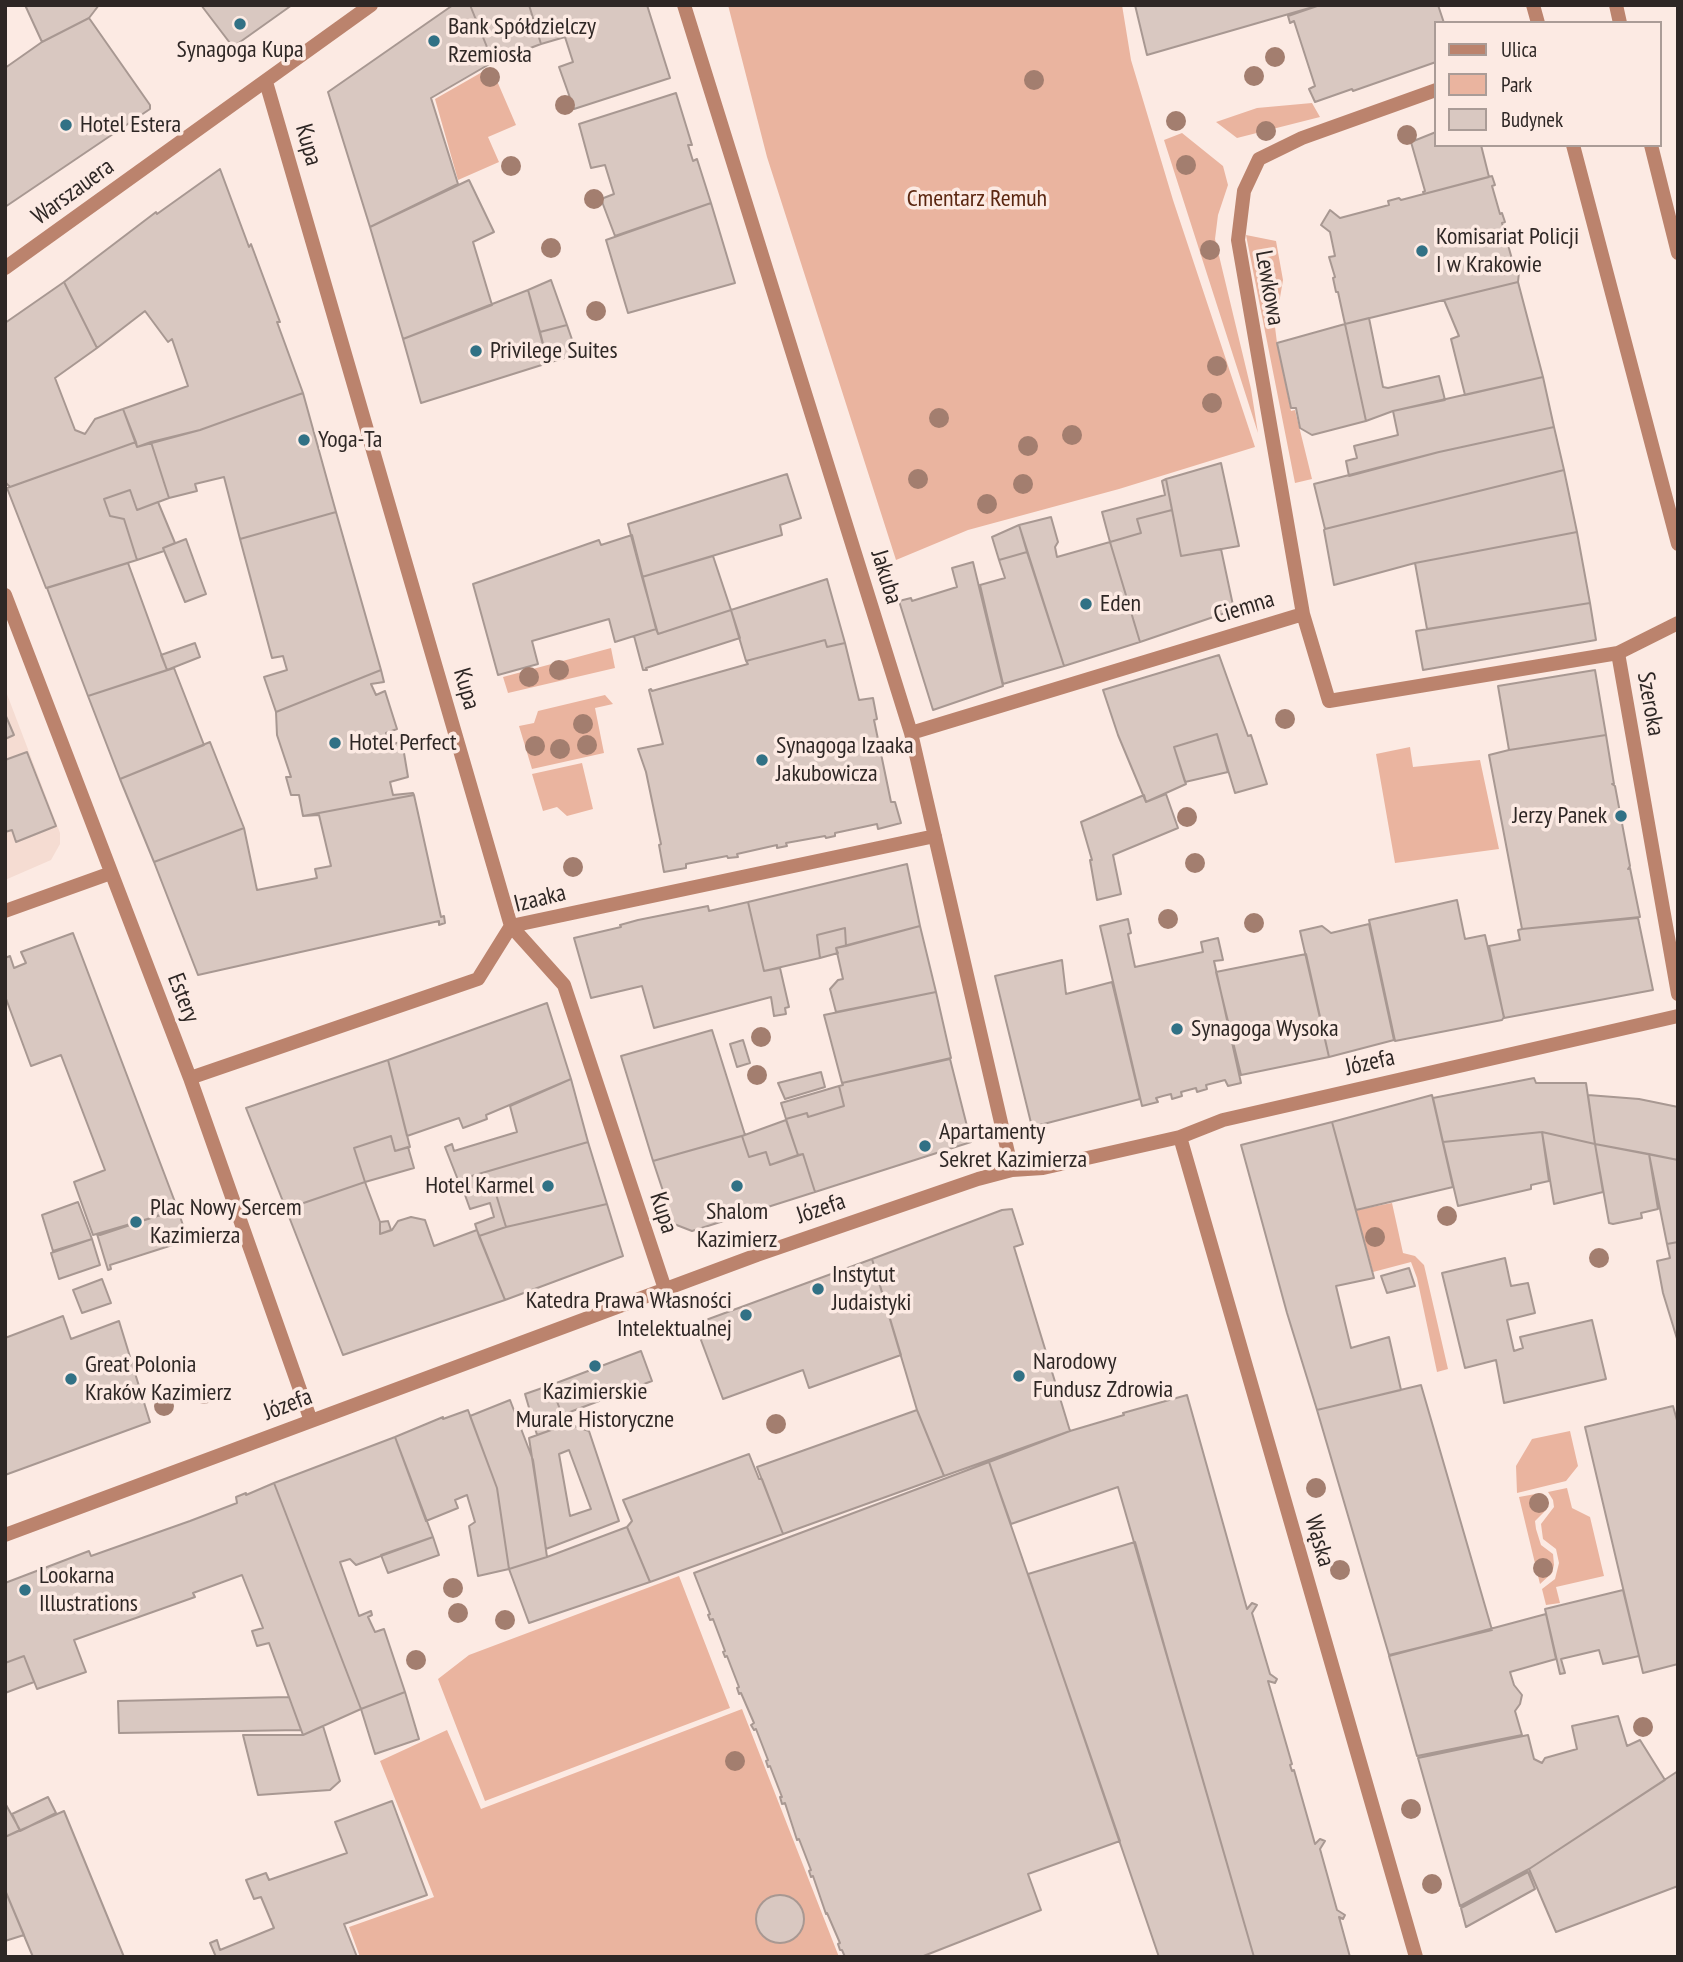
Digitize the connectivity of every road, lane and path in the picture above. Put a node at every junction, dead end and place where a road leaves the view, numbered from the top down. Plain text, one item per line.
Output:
1 (371, 5) edge
2 (684, 5) edge
3 (266, 82) junction
4 (1434, 91) edge
5 (1574, 147) edge
6 (1652, 147) edge
7 (1678, 253) edge
8 (5, 268) edge
9 (1678, 544) edge
10 (5, 595) edge
11 (1303, 614) junction
12 (1678, 623) edge
13 (1618, 653) junction
14 (911, 733) junction
15 (935, 836) junction
16 (111, 873) junction
17 (5, 911) edge
18 (511, 926) junction
19 (1678, 995) edge
20 (1678, 1016) edge
21 (190, 1079) junction
22 (1180, 1137) junction
23 (1012, 1170) junction
24 (665, 1289) junction
25 (311, 1421) junction
26 (5, 1535) edge
27 (1416, 1957) edge

1 - 3 street, Warszauera
2 - 14 street, Jakuba
3 - 8 street, Warszauera
3 - 18 street, Kupa
4 - 11 street, Lewkowa
5 - 9 street
6 - 7 street
10 - 16 street, Estery
11 - 13 street, Ciemna
11 - 14 street, Ciemna
12 - 13 street, Szeroka
13 - 19 street, Szeroka
14 - 15 street, Jakuba
15 - 18 street, Izaaka
15 - 23 street, Jakuba
16 - 17 street
16 - 21 street, Estery
18 - 21 street, Izaaka
18 - 24 street, Kupa
20 - 22 street, Józefa
21 - 25 street, Estery
22 - 23 street, Józefa
22 - 27 street, Wąska
23 - 24 street, Józefa
24 - 25 street, Józefa
25 - 26 street, Józefa

